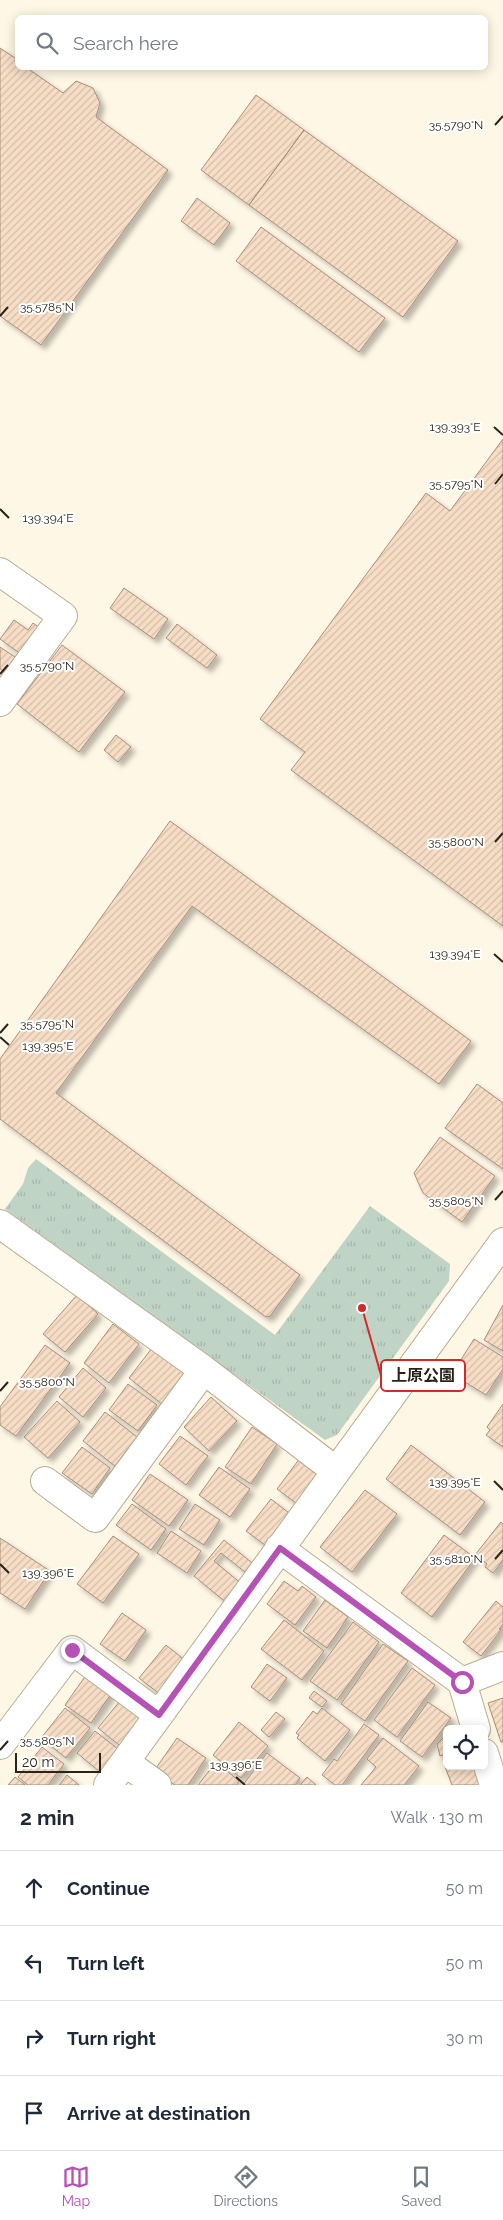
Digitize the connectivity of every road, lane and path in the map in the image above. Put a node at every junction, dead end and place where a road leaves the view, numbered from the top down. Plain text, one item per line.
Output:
1 (0, 572) edge
2 (0, 702) edge
3 (0, 1224) edge
4 (503, 1242) edge
5 (494, 1269) edge
6 (204, 1370) junction
7 (336, 1471) junction
8 (45, 1481) dead end
9 (280, 1548) junction
10 (503, 1666) edge
11 (462, 1682) junction
12 (159, 1715) junction
13 (475, 1725) edge
14 (0, 1745) edge
15 (125, 1762) junction
16 (488, 1766) edge
17 (108, 1785) edge
18 (157, 1785) edge
19 (494, 1785) edge

1 - 2 street
3 - 6 street
4 - 5 street
5 - 7 street
6 - 7 street
6 - 8 street
7 - 9 street
9 - 11 street
9 - 12 street
10 - 11 street
11 - 13 street
12 - 14 street
12 - 15 street
15 - 17 street
15 - 18 street
16 - 19 street

